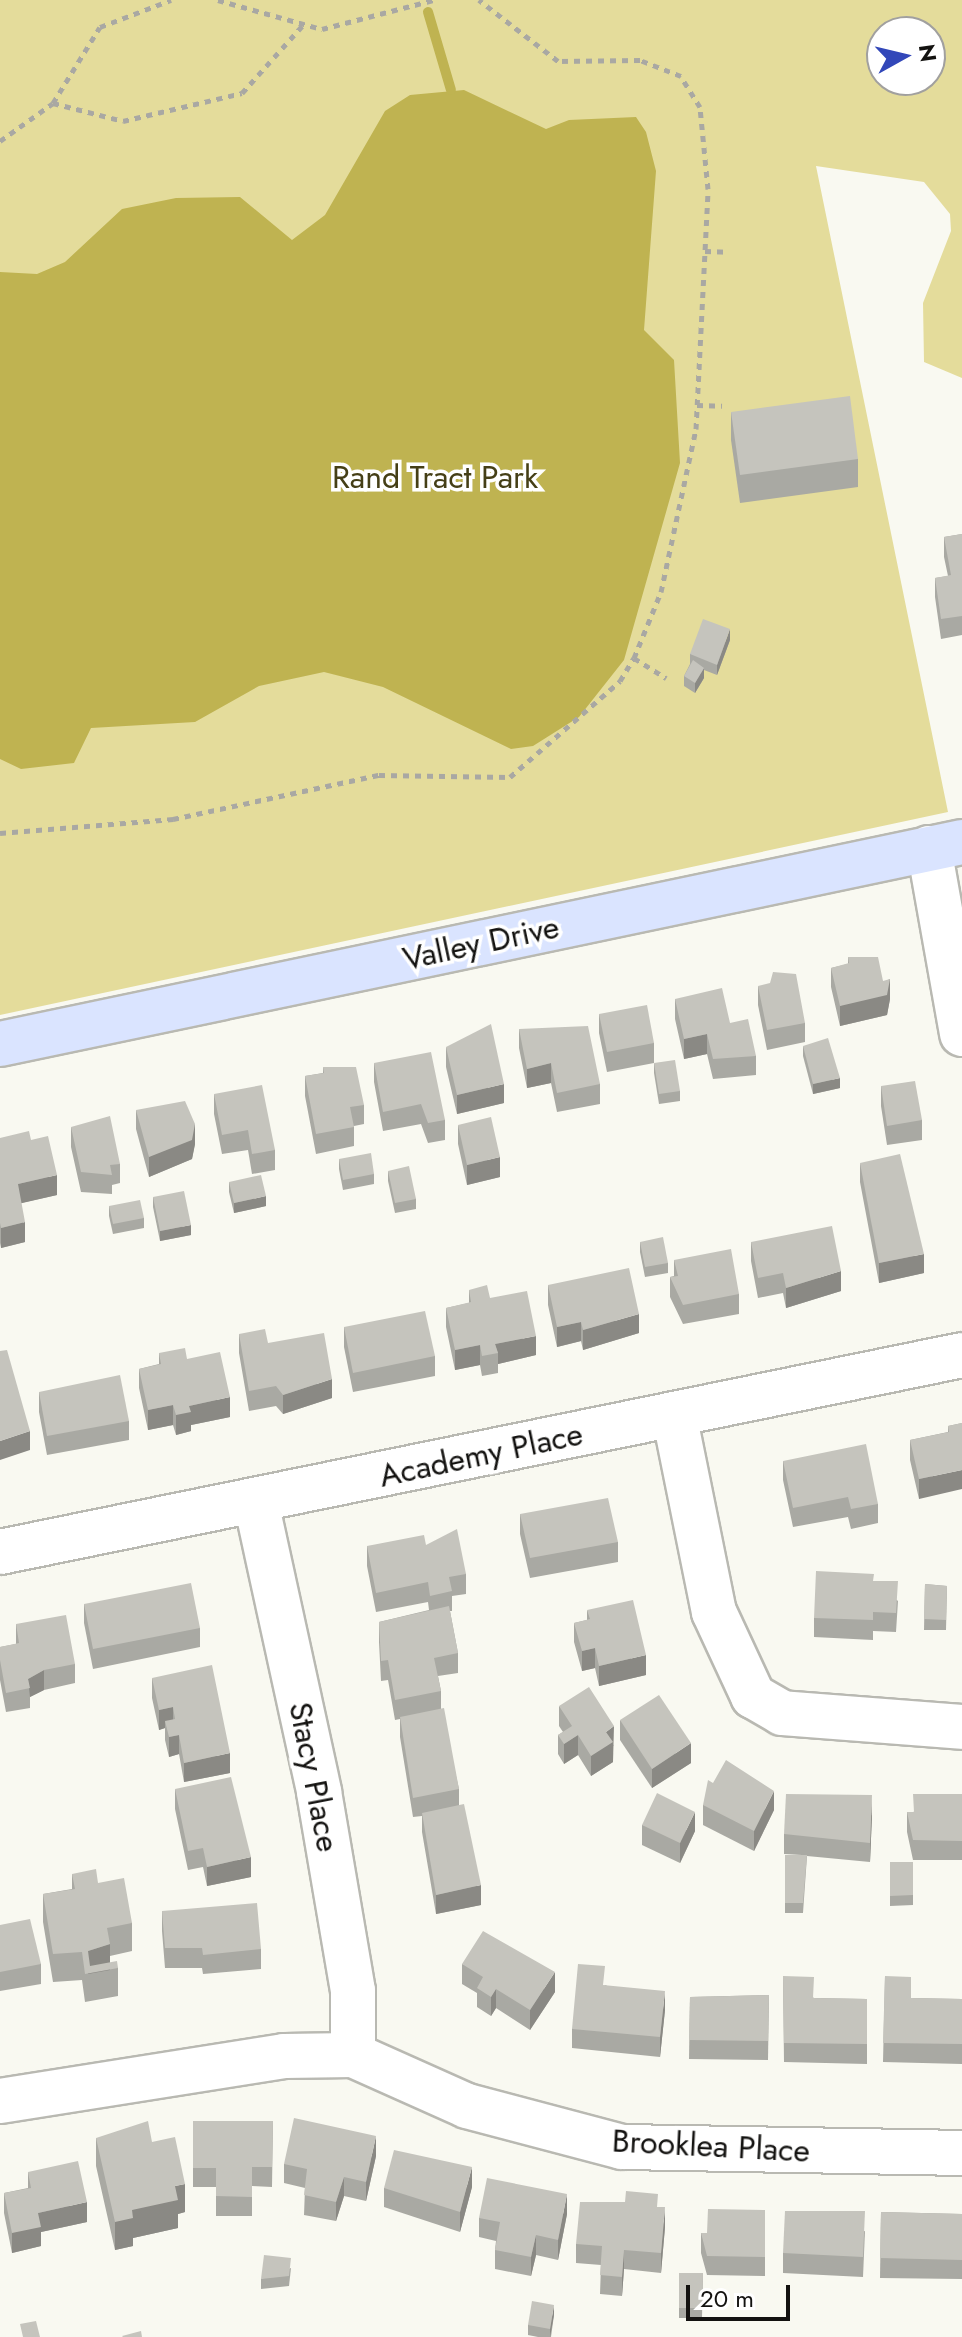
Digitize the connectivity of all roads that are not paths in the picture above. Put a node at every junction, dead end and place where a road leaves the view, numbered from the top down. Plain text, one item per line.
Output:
1 (945, 845) edge
2 (962, 1034) edge
3 (0, 1044) edge
4 (962, 1355) edge
5 (674, 1414) junction
6 (256, 1502) junction
7 (0, 1552) edge
8 (962, 1727) edge
9 (353, 2055) junction
10 (0, 2101) edge
11 (962, 2153) edge

1 - 2 street
1 - 3 main road, Valley Drive
4 - 5 street, Academy Place
5 - 6 street, Academy Place
5 - 8 street
6 - 7 street, Academy Place
6 - 9 street, Stacy Place
9 - 10 street, Brooklea Place
9 - 11 street, Brooklea Place

